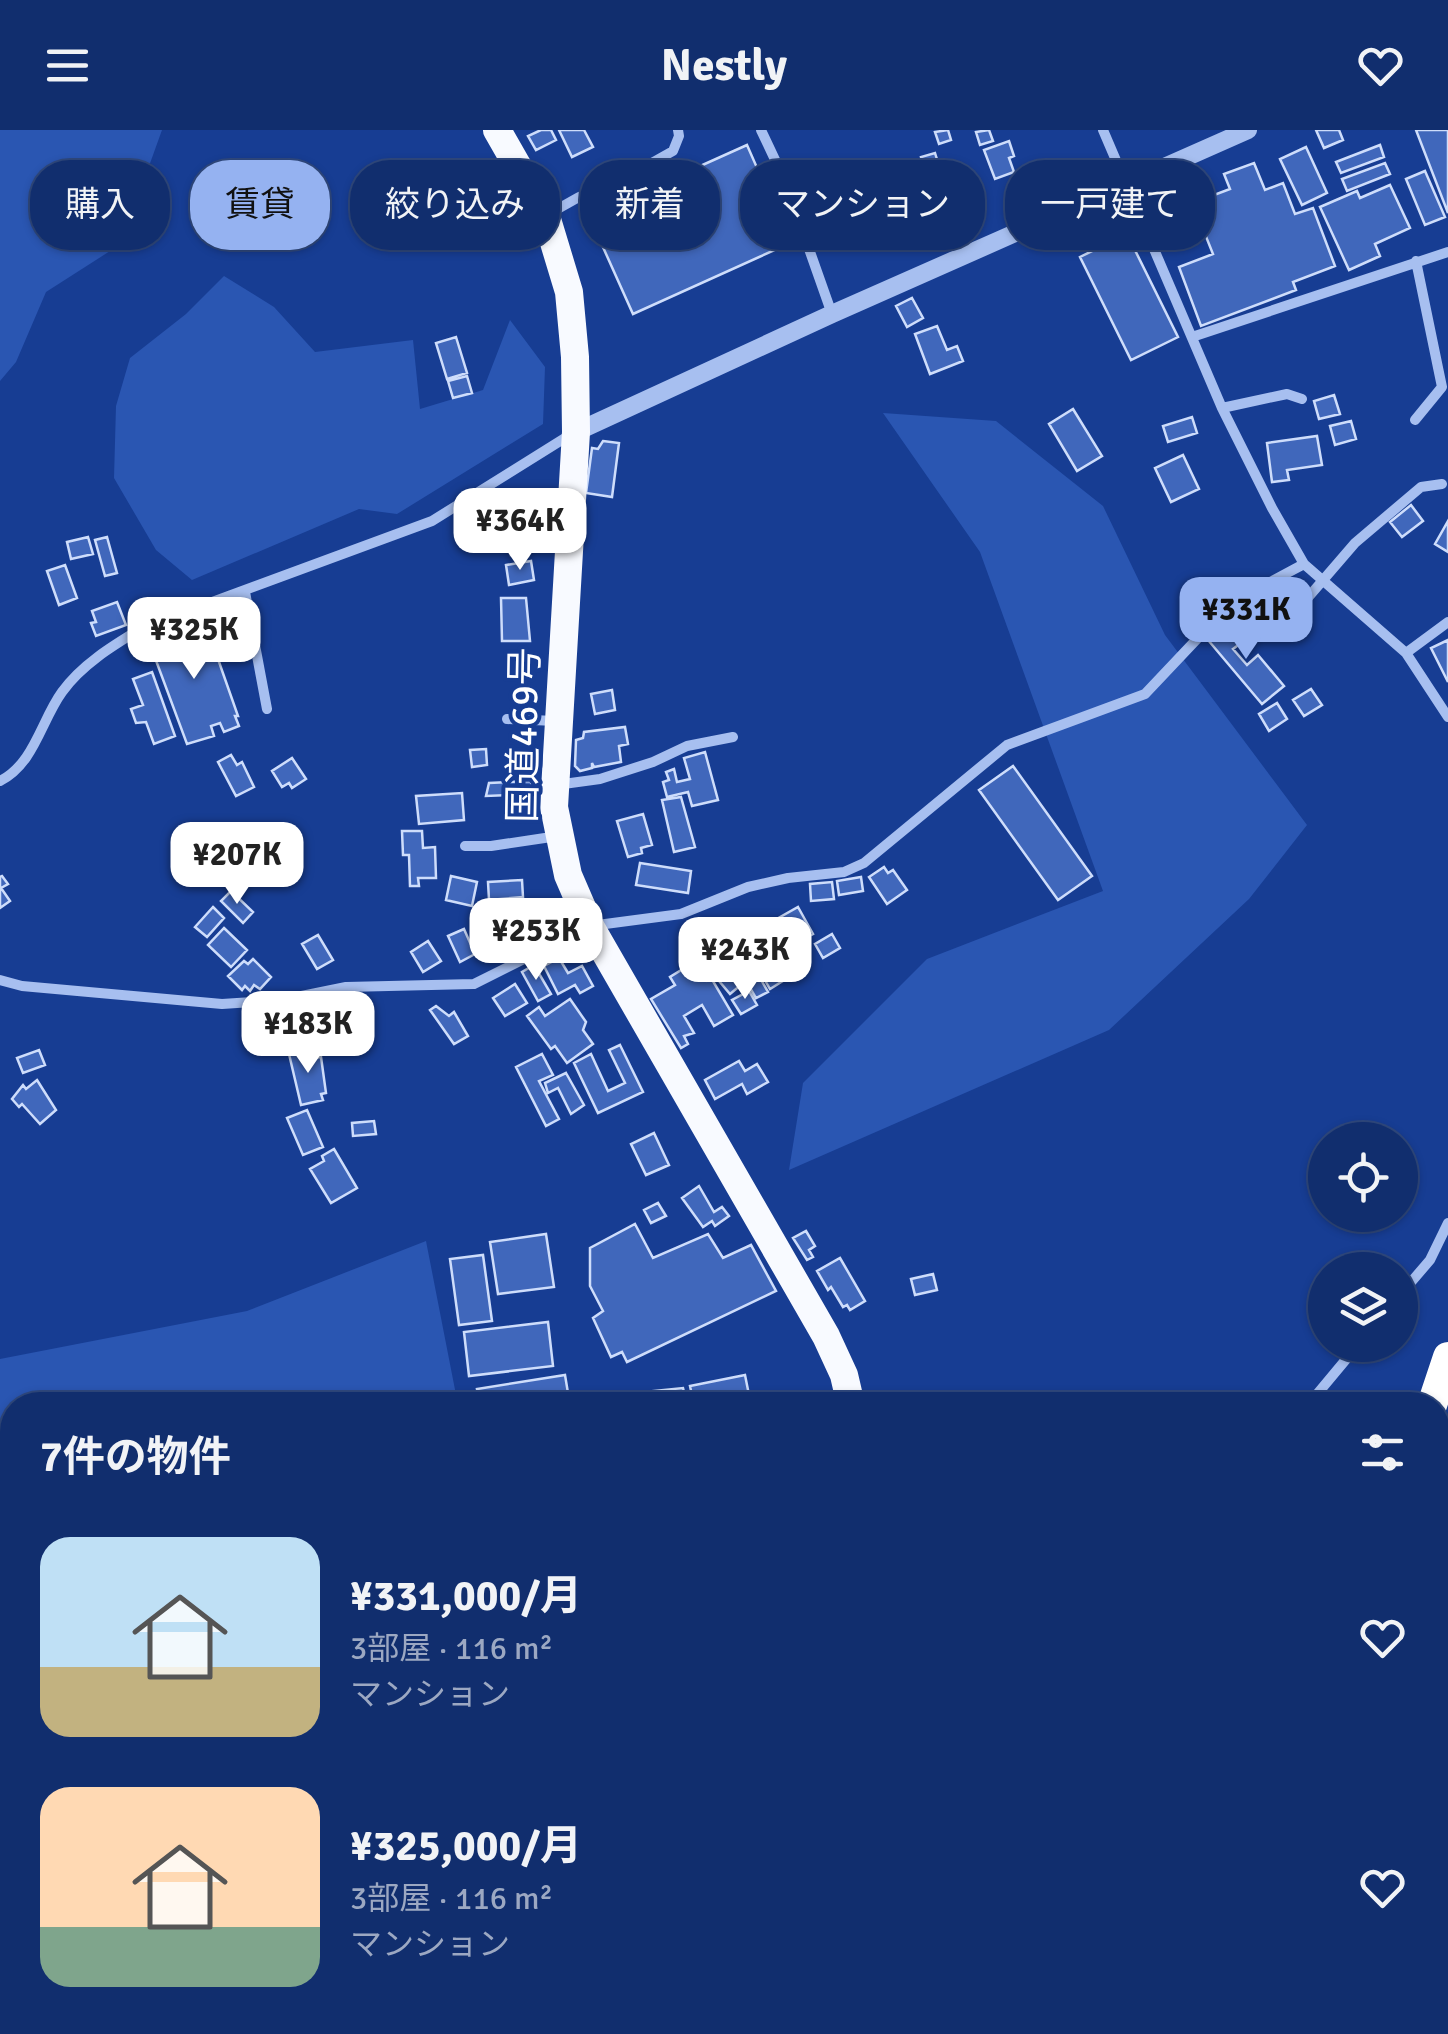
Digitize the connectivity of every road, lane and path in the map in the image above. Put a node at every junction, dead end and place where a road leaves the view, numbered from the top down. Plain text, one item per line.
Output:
1 (497, 130) edge
2 (678, 130) edge
3 (761, 130) edge
4 (1104, 130) edge
5 (1248, 130) edge
6 (514, 160) edge
7 (1117, 160) edge
8 (1182, 160) edge
9 (560, 209) edge
10 (1005, 238) edge
11 (556, 250) edge
12 (1155, 250) edge
13 (1448, 252) edge
14 (1416, 261) junction
15 (832, 314) junction
16 (1192, 338) junction
17 (1302, 398) dead end
18 (1222, 408) junction
19 (1415, 420) dead end
20 (576, 432) junction
21 (1442, 484) dead end
22 (1304, 564) junction
23 (1324, 582) junction
24 (245, 592) junction
25 (1448, 622) edge
26 (1280, 630) dead end
27 (1406, 653) junction
28 (267, 709) dead end
29 (1448, 716) edge
30 (506, 720) dead end
31 (558, 721) junction
32 (732, 738) dead end
33 (0, 781) edge
34 (555, 785) junction
35 (558, 836) junction
36 (465, 846) dead end
37 (590, 926) junction
38 (0, 980) edge
39 (1448, 1222) edge
40 (1418, 1274) edge
41 (1448, 1357) edge
42 (1344, 1362) edge
43 (848, 1392) edge
44 (1319, 1392) edge
45 (1436, 1392) edge

1 - 6 highway, 国道469号
2 - 9 street
3 - 15 street
4 - 7 street
5 - 8 street
10 - 15 street
11 - 20 highway, 国道469号
12 - 16 street
13 - 14 street
14 - 16 street
14 - 19 street
15 - 20 street
16 - 18 street
17 - 18 street
18 - 22 street
20 - 24 street
20 - 31 highway, 国道469号
21 - 23 street
22 - 23 street
22 - 37 street
23 - 26 street
23 - 27 street
24 - 28 street
24 - 33 street
25 - 27 street
27 - 29 street
30 - 31 street
31 - 34 highway, 国道469号
32 - 34 street
34 - 35 highway, 国道469号
35 - 36 street
35 - 37 highway, 国道469号
37 - 38 street
37 - 43 highway, 国道469号
39 - 40 street
41 - 45 highway
42 - 44 street

